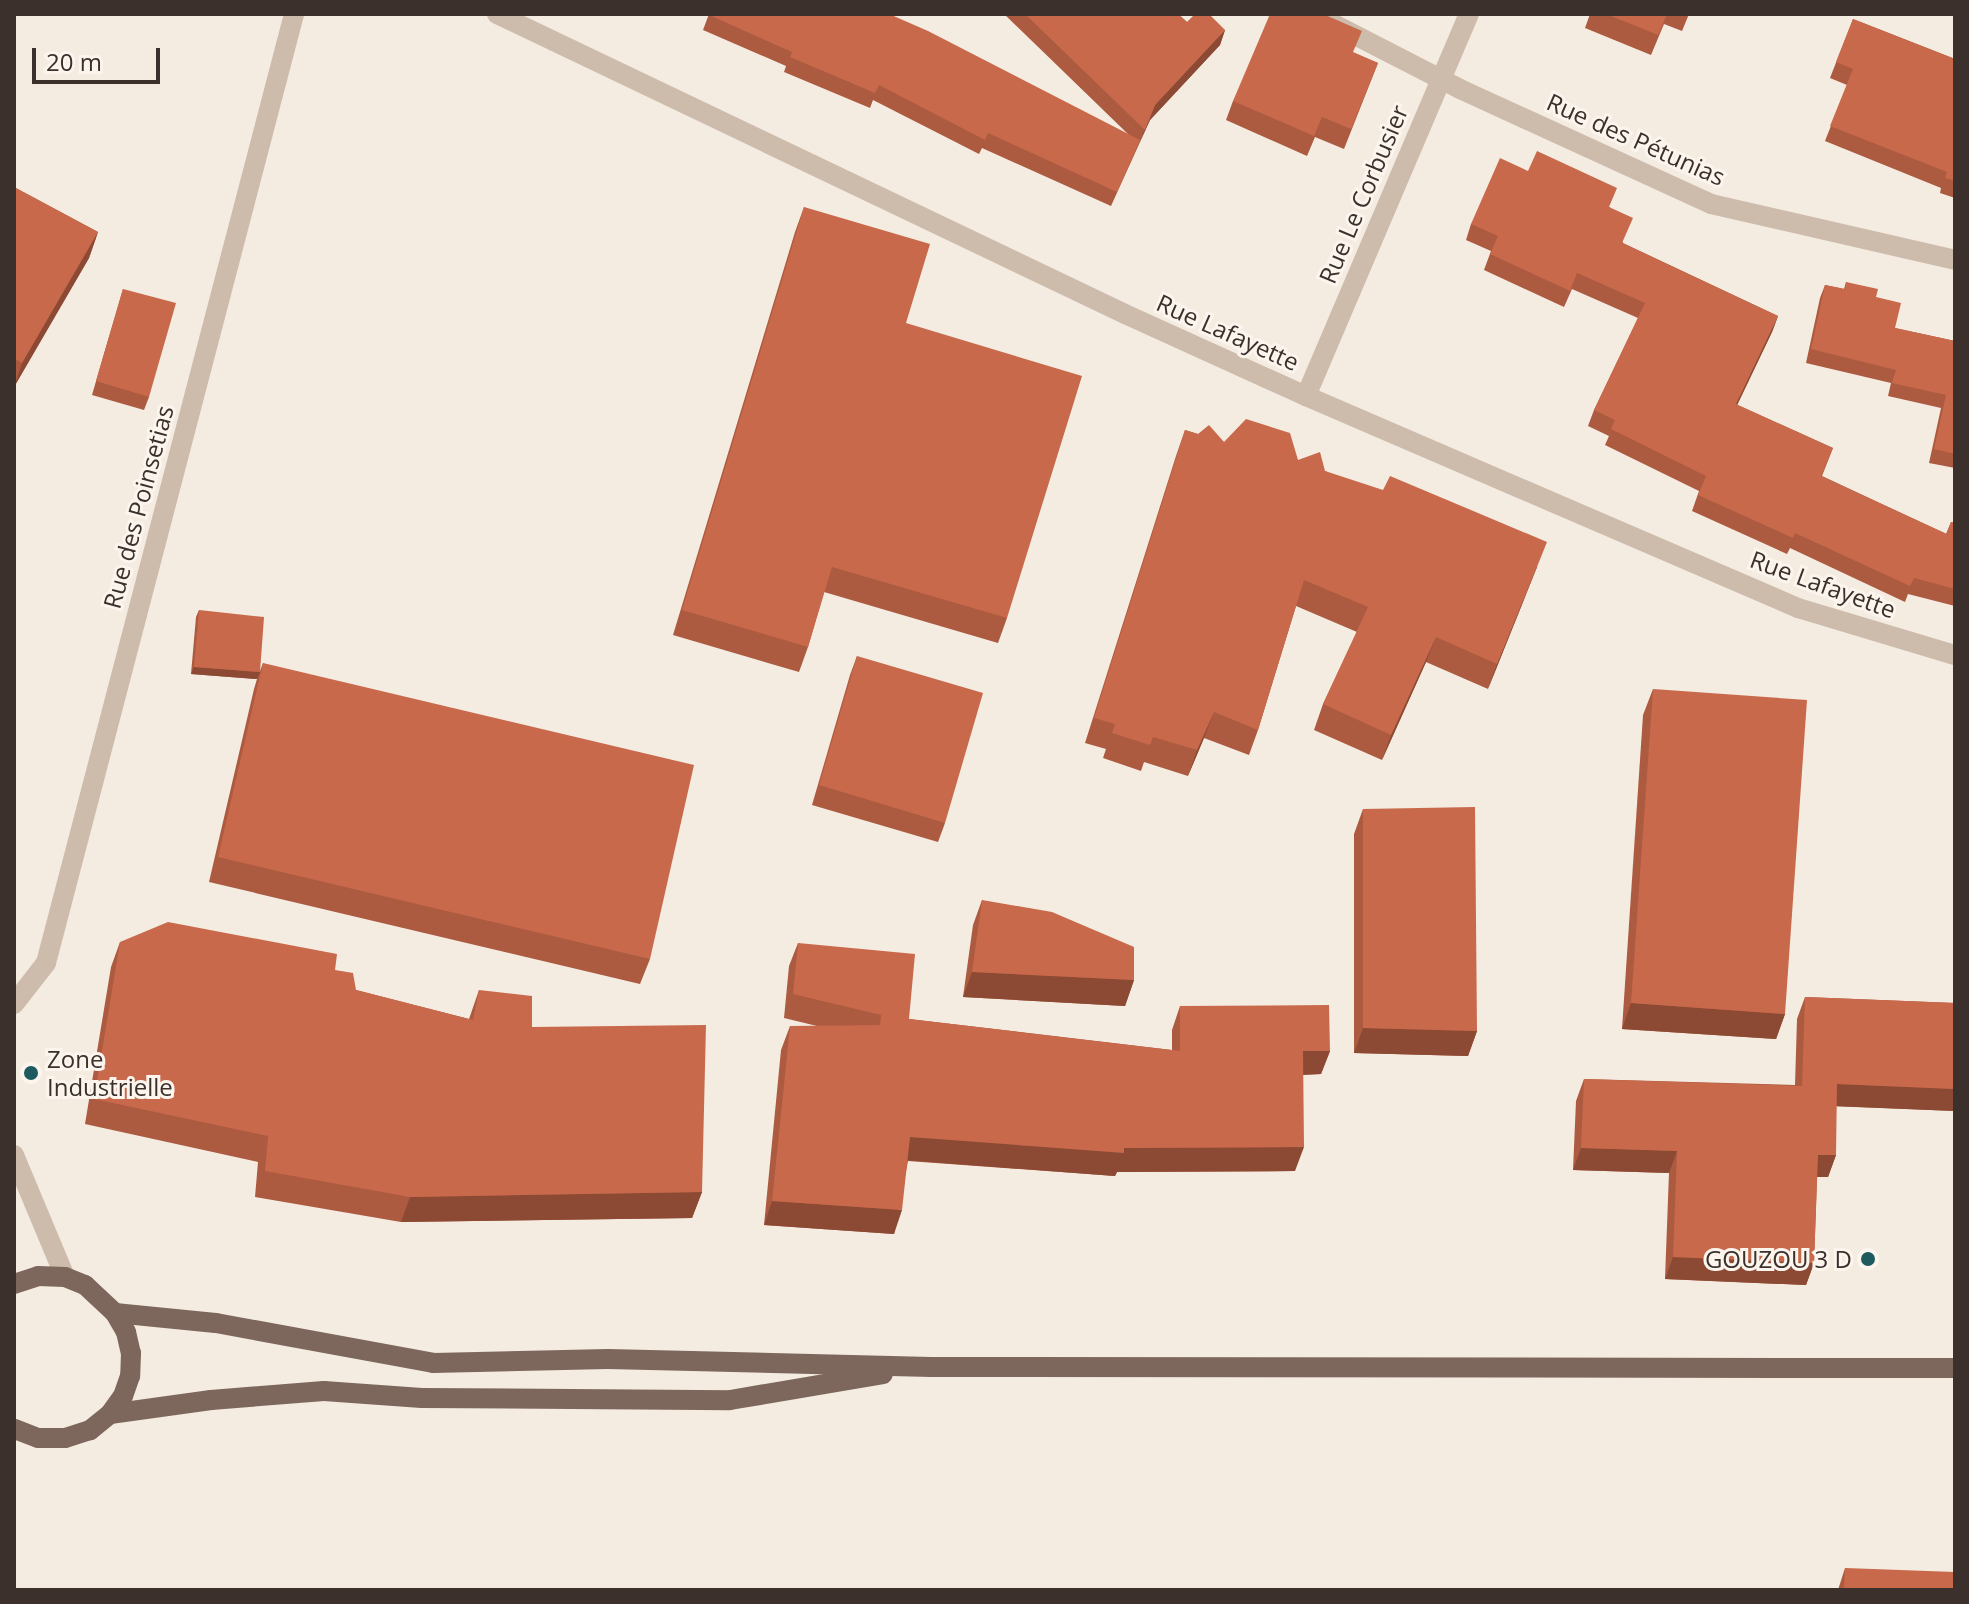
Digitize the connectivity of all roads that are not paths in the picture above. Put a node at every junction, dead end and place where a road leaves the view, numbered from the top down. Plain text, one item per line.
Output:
1 (294, 14) edge
2 (497, 14) edge
3 (1314, 14) edge
4 (1469, 14) edge
5 (1440, 79) junction
6 (1955, 260) edge
7 (1306, 396) junction
8 (1955, 655) edge
9 (14, 1004) edge
10 (14, 1155) edge
11 (65, 1277) junction
12 (14, 1284) edge
13 (115, 1313) junction
14 (931, 1367) junction
15 (1955, 1368) edge
16 (110, 1414) junction
17 (14, 1429) edge

1 - 9 street, Rue des Poinsetias
2 - 7 street, Rue Lafayette
3 - 5 street, Rue des Pétunias
4 - 5 street, Rue Le Corbusier
5 - 6 street, Rue des Pétunias
5 - 7 street, Rue Le Corbusier
7 - 8 street, Rue Lafayette
10 - 11 street
11 - 12 main road
11 - 13 main road
13 - 14 main road
13 - 16 main road
14 - 15 main road
14 - 16 main road
16 - 17 main road

